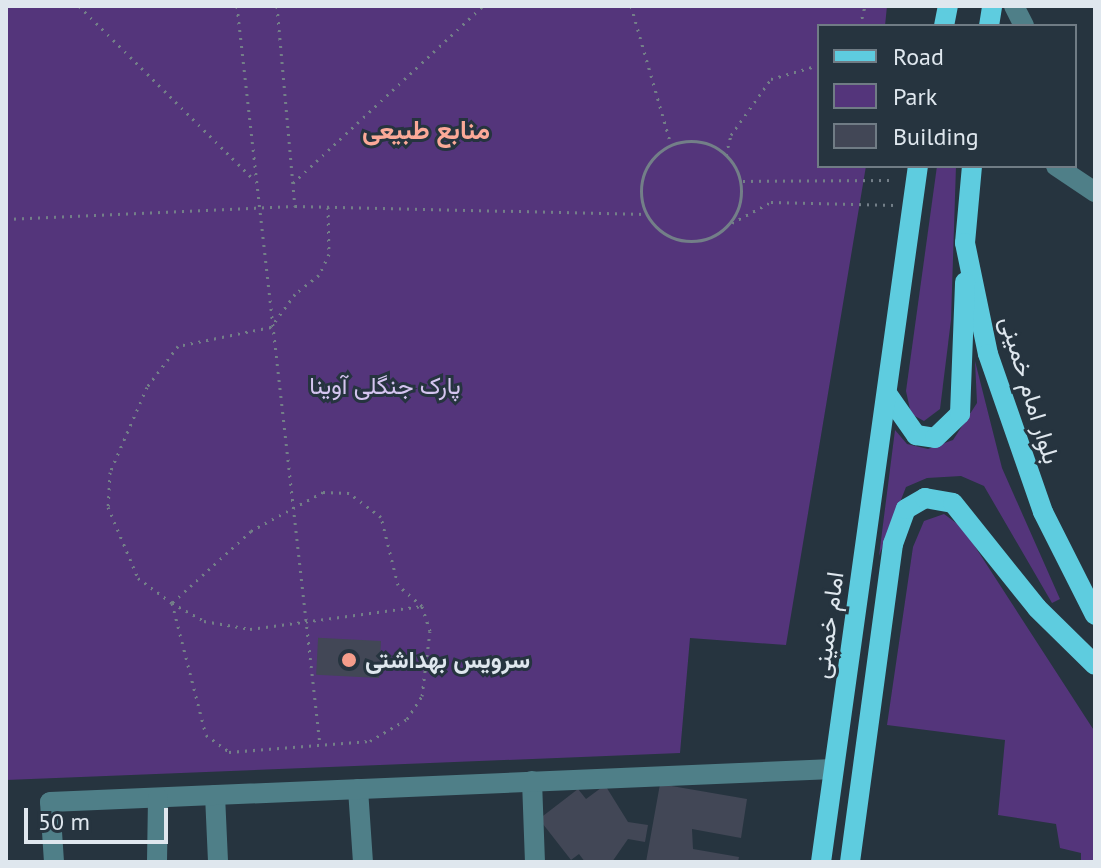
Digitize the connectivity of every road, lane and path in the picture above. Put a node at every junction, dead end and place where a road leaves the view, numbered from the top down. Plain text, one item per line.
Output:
1 (79, 6) edge
2 (237, 6) edge
3 (277, 6) edge
4 (483, 6) edge
5 (631, 6) edge
6 (1014, 6) edge
7 (1023, 24) edge
8 (817, 66) edge
9 (671, 145) junction
10 (726, 155) junction
11 (972, 168) edge
12 (1059, 168) edge
13 (916, 174) edge
14 (254, 180) junction
15 (741, 181) junction
16 (293, 183) junction
17 (1095, 192) edge
18 (295, 206) junction
19 (912, 206) junction
20 (328, 207) junction
21 (257, 208) junction
22 (646, 214) junction
23 (6, 219) edge
24 (726, 228) junction
25 (965, 243) junction
26 (271, 327) junction
27 (888, 395) junction
28 (293, 505) junction
29 (172, 603) junction
30 (422, 606) junction
31 (1095, 615) edge
32 (306, 625) junction
33 (1095, 665) edge
34 (320, 745) junction
35 (833, 769) junction
36 (532, 781) junction
37 (358, 789) junction
38 (215, 795) junction
39 (158, 798) junction
40 (54, 862) edge
41 (157, 862) edge
42 (218, 862) edge
43 (363, 862) edge
44 (535, 862) edge
45 (821, 862) edge
46 (850, 862) edge

1 - 14 path
2 - 14 path
3 - 16 path
4 - 16 path
5 - 9 path
6 - 7 street
8 - 10 path
9 - 10 path
9 - 22 path
10 - 15 path
11 - 25 main road, بلوار امام خمینی
12 - 17 street
13 - 15 path
13 - 19 main road
14 - 21 path
15 - 24 path
16 - 18 path
18 - 20 path
18 - 21 path
19 - 24 path
19 - 27 main road
20 - 22 path
20 - 26 path
21 - 23 path
21 - 26 path
22 - 24 path
25 - 27 main road
25 - 31 main road, بلوار امام خمینی
26 - 28 path
26 - 29 path
27 - 35 main road, امام خمینی
28 - 29 path
28 - 30 path
28 - 32 path
29 - 32 path
29 - 34 path
30 - 32 path
30 - 34 path
32 - 34 path
33 - 46 main road
35 - 36 street
35 - 45 main road, امام خمینی
36 - 37 street
36 - 44 street
37 - 38 street
37 - 43 street
38 - 39 street
38 - 42 street
39 - 40 street
39 - 41 street

